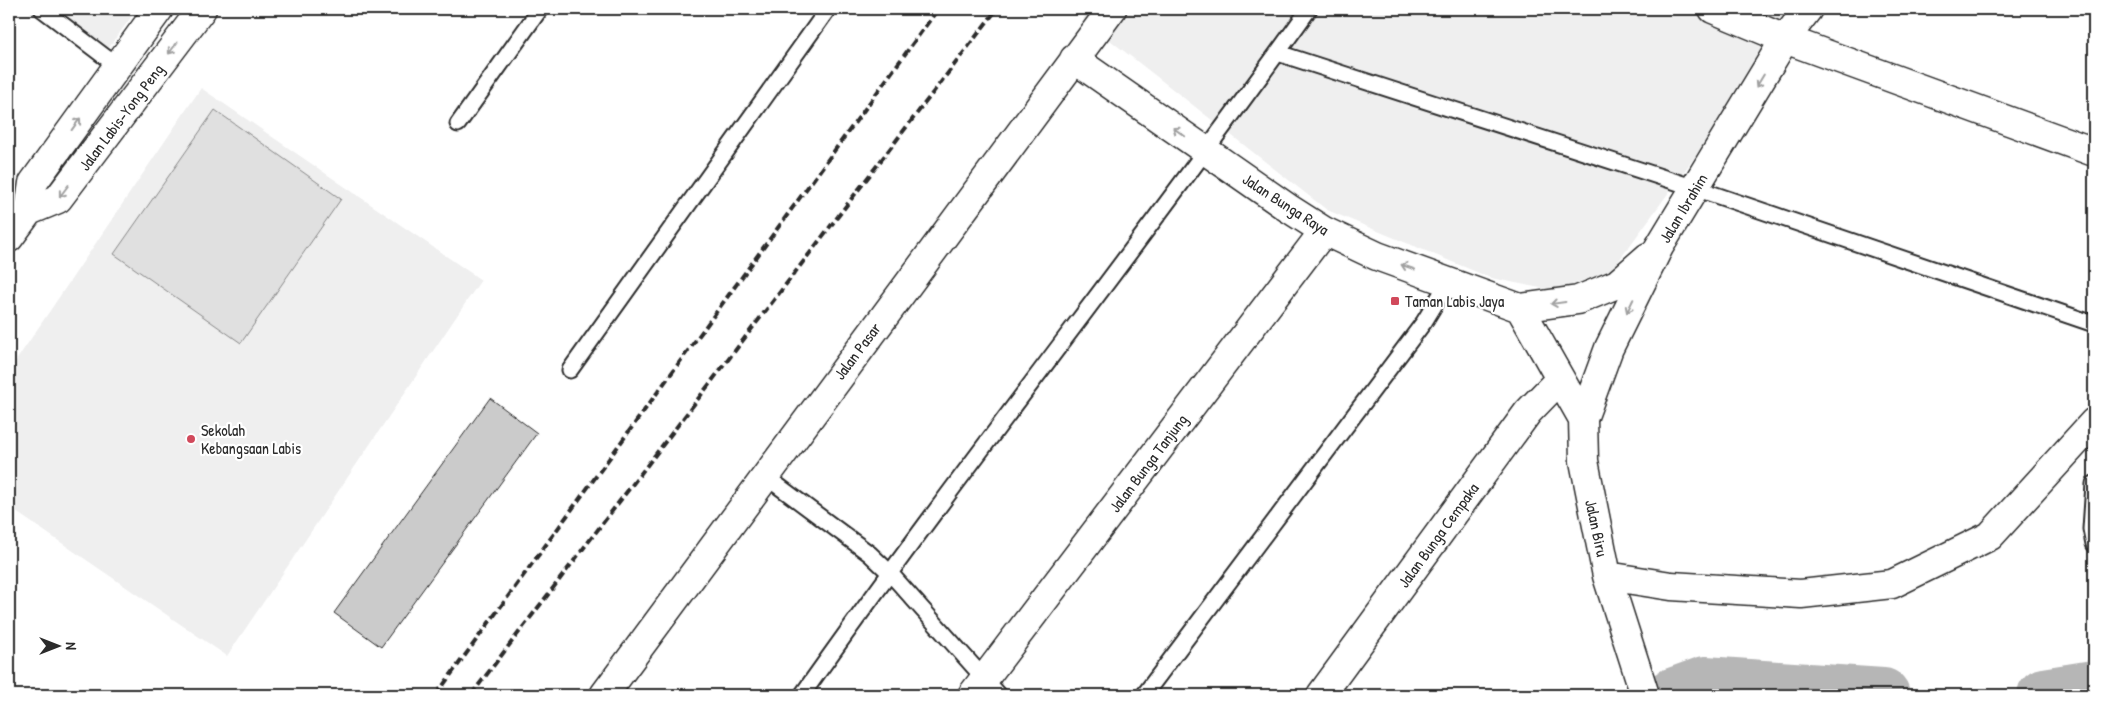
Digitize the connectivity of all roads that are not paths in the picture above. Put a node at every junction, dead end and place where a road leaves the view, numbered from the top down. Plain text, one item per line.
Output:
1 (42, 9) edge
2 (159, 9) edge
3 (202, 9) edge
4 (540, 9) edge
5 (828, 9) edge
6 (1112, 9) edge
7 (1309, 9) edge
8 (1713, 9) edge
9 (1808, 9) edge
10 (1786, 39) junction
11 (1278, 53) junction
12 (1074, 59) junction
13 (118, 66) junction
14 (458, 124) dead end
15 (1206, 152) junction
16 (2094, 152) edge
17 (1695, 188) junction
18 (29, 211) junction
19 (1324, 231) junction
20 (9, 238) edge
21 (1659, 247) junction
22 (1449, 281) junction
23 (1520, 308) junction
24 (2094, 324) edge
25 (570, 370) dead end
26 (1560, 378) junction
27 (1583, 419) junction
28 (2094, 422) edge
29 (765, 476) junction
30 (2094, 487) edge
31 (2094, 544) edge
32 (890, 573) junction
33 (1607, 576) junction
34 (985, 690) edge
35 (604, 695) edge
36 (802, 695) edge
37 (1144, 695) edge
38 (1321, 695) edge
39 (1645, 695) edge

1 - 13 lane
2 - 13 main road, Jalan Labis-Yong Peng
3 -> 18 main road, Jalan Labis-Yong Peng
4 - 14 lane
5 - 25 lane
6 - 12 main road, Jalan Pasar
7 - 11 lane
8 - 10 main road
9 - 10 main road, Jalan Ibrahim
10 - 16 main road
10 -> 17 main road, Jalan Ibrahim
11 - 15 lane
11 - 17 lane
15 -> 12 main road, Jalan Bunga Raya
12 - 29 main road, Jalan Pasar
18 -> 13 main road, Jalan Labis-Yong Peng
15 - 19 main road, Jalan Bunga Raya
15 - 32 lane
17 - 21 main road, Jalan Ibrahim
17 - 24 lane
18 - 20 main road, Jalan Labis-Yong Peng
22 -> 19 main road, Jalan Bunga Raya
19 - 34 main road, Jalan Bunga Tanjung
21 -> 23 main road
21 -> 27 main road, Jalan Ibrahim
22 - 23 main road, Jalan Bunga Raya
22 - 37 lane
23 - 26 main road
26 - 27 main road
26 - 38 main road, Jalan Bunga Cempaka
27 - 33 main road, Jalan Biru
28 - 33 main road
29 - 32 lane
29 - 35 main road, Jalan Pasar
30 - 31 lane
32 - 34 lane
32 - 36 lane
33 - 39 main road, Jalan Biru

